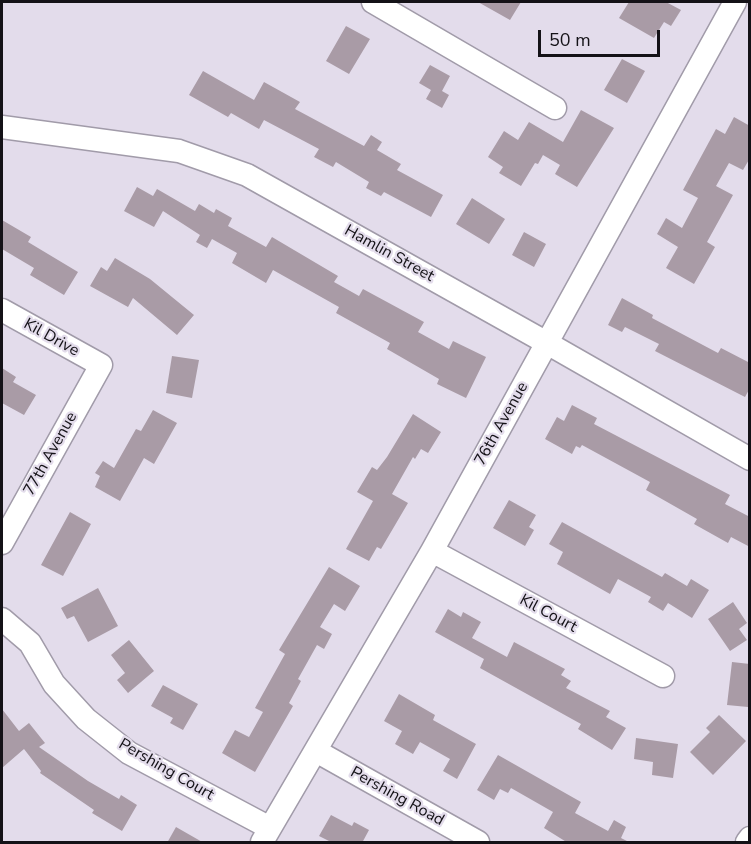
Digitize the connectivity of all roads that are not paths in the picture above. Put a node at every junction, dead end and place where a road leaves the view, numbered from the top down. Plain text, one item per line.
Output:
1 (373, 2) edge
2 (735, 2) edge
3 (555, 108) dead end
4 (2, 127) edge
5 (2, 310) edge
6 (547, 343) junction
7 (101, 365) joint
8 (750, 459) edge
9 (2, 543) edge
10 (432, 551) junction
11 (2, 619) edge
12 (663, 676) dead end
13 (316, 751) junction
14 (266, 836) edge
15 (750, 838) edge
16 (478, 843) edge
17 (747, 843) edge

1 - 3 street
2 - 6 street, 76th Avenue
4 - 6 street, Hamlin Street
5 - 7 street, Kil Drive
6 - 8 street, Hamlin Street
6 - 10 street, 76th Avenue
7 - 9 street, 77th Avenue
10 - 12 street, Kil Court
10 - 13 street, 76th Avenue
11 - 14 street, Pershing Court
13 - 14 street, 76th Avenue
13 - 16 street, Pershing Road
15 - 17 street

